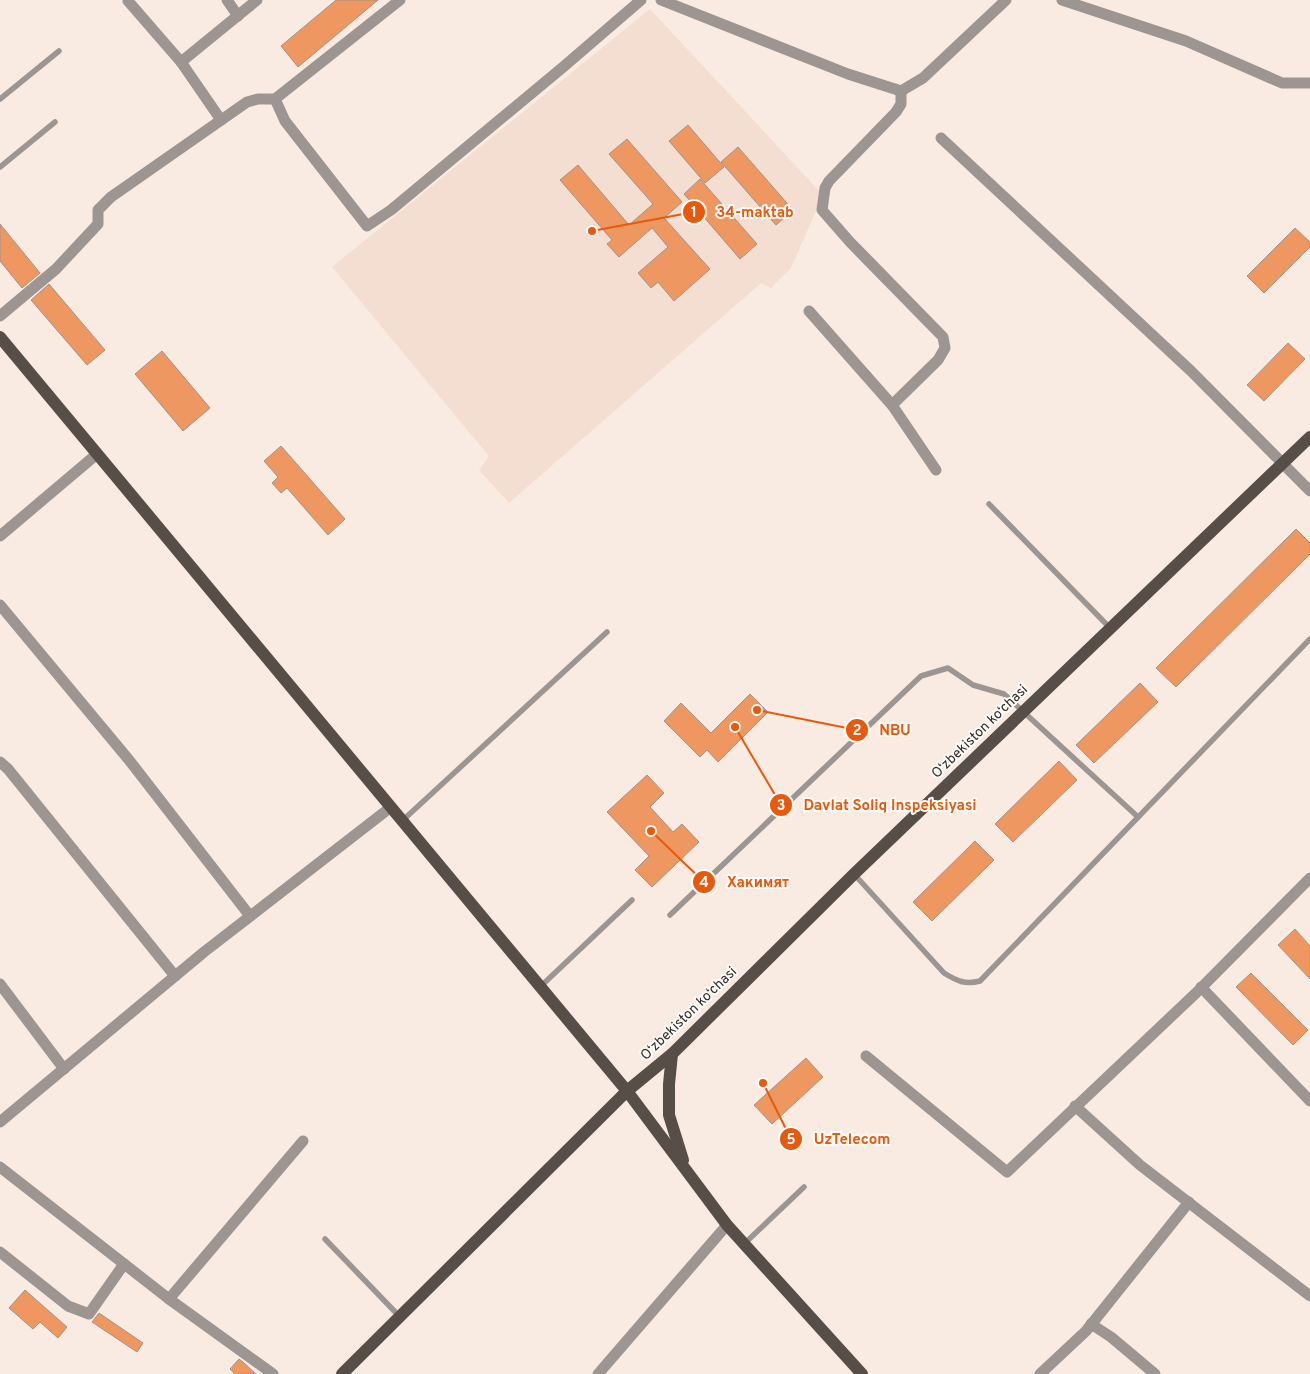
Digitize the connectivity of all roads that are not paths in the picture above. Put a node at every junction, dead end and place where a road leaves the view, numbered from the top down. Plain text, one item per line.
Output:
1 (129, 0) edge
2 (227, 0) edge
3 (257, 0) edge
4 (400, 0) edge
5 (641, 0) edge
6 (661, 0) edge
7 (1006, 0) edge
8 (1062, 0) edge
9 (238, 16) junction
10 (59, 50) dead end
11 (181, 62) junction
12 (1310, 83) edge
13 (901, 92) junction
14 (0, 99) edge
15 (275, 99) junction
16 (222, 120) junction
17 (55, 122) dead end
18 (941, 138) dead end
19 (0, 167) edge
20 (809, 311) dead end
21 (0, 316) edge
22 (0, 337) edge
23 (892, 405) junction
24 (1310, 437) edge
25 (97, 454) junction
26 (1282, 463) junction
27 (936, 470) dead end
28 (1310, 491) edge
29 (989, 504) dead end
30 (0, 536) edge
31 (0, 605) edge
32 (1110, 628) junction
33 (607, 632) dead end
34 (1310, 639) edge
35 (1023, 711) junction
36 (0, 762) edge
37 (391, 807) junction
38 (1138, 817) junction
39 (402, 821) junction
40 (854, 874) junction
41 (1310, 878) edge
42 (632, 900) dead end
43 (670, 915) dead end
44 (250, 916) junction
45 (175, 976) junction
46 (0, 984) edge
47 (540, 987) junction
48 (1201, 987) junction
49 (672, 1054) junction
50 (866, 1056) dead end
51 (64, 1069) junction
52 (627, 1091) junction
53 (1310, 1101) edge
54 (1075, 1106) junction
55 (0, 1122) edge
56 (302, 1141) dead end
57 (0, 1167) edge
58 (686, 1169) junction
59 (804, 1187) dead end
60 (1189, 1202) junction
61 (727, 1225) junction
62 (325, 1239) dead end
63 (744, 1244) junction
64 (0, 1252) edge
65 (124, 1264) junction
66 (1310, 1296) edge
67 (169, 1299) junction
68 (400, 1317) junction
69 (1091, 1324) junction
70 (859, 1373) edge
71 (272, 1374) edge
72 (342, 1374) edge
73 (598, 1374) edge
74 (1040, 1374) edge
75 (1155, 1374) edge

1 - 11 street
2 - 9 street
3 - 9 street
4 - 15 street
5 - 15 street
6 - 13 street
7 - 13 street
8 - 12 street
9 - 11 street
10 - 14 lane
11 - 16 street
13 - 23 street
15 - 16 street
16 - 21 street
17 - 19 lane
18 - 26 street
20 - 23 street
22 - 25 main road
23 - 27 street
24 - 26 main road, O‘zbekiston ko‘chasi
25 - 30 street
25 - 37 main road
26 - 28 street
26 - 32 main road, O‘zbekiston ko‘chasi
29 - 32 lane
31 - 44 street
32 - 35 main road, O‘zbekiston ko‘chasi
33 - 39 lane
34 - 38 lane
35 - 38 lane
35 - 40 main road, O‘zbekiston ko‘chasi
35 - 43 lane
36 - 45 street
37 - 39 main road
37 - 44 street
38 - 40 lane
39 - 47 main road
40 - 49 main road, O‘zbekiston ko‘chasi
41 - 48 street
42 - 47 lane
44 - 45 street
45 - 51 street
46 - 51 street
47 - 52 main road
48 - 53 street
48 - 54 street
49 - 52 main road, O‘zbekiston ko‘chasi
49 - 58 main road
50 - 54 street
51 - 55 street
52 - 58 main road
52 - 68 main road, O‘zbekiston ko‘chasi
54 - 60 street
56 - 67 street
57 - 65 street
58 - 61 main road
59 - 63 lane
60 - 66 street
60 - 69 street
61 - 63 main road
61 - 73 street
62 - 68 lane
63 - 70 main road
64 - 65 street
65 - 67 street
67 - 71 street
68 - 72 main road, O‘zbekiston ko‘chasi
69 - 74 street
69 - 75 street

